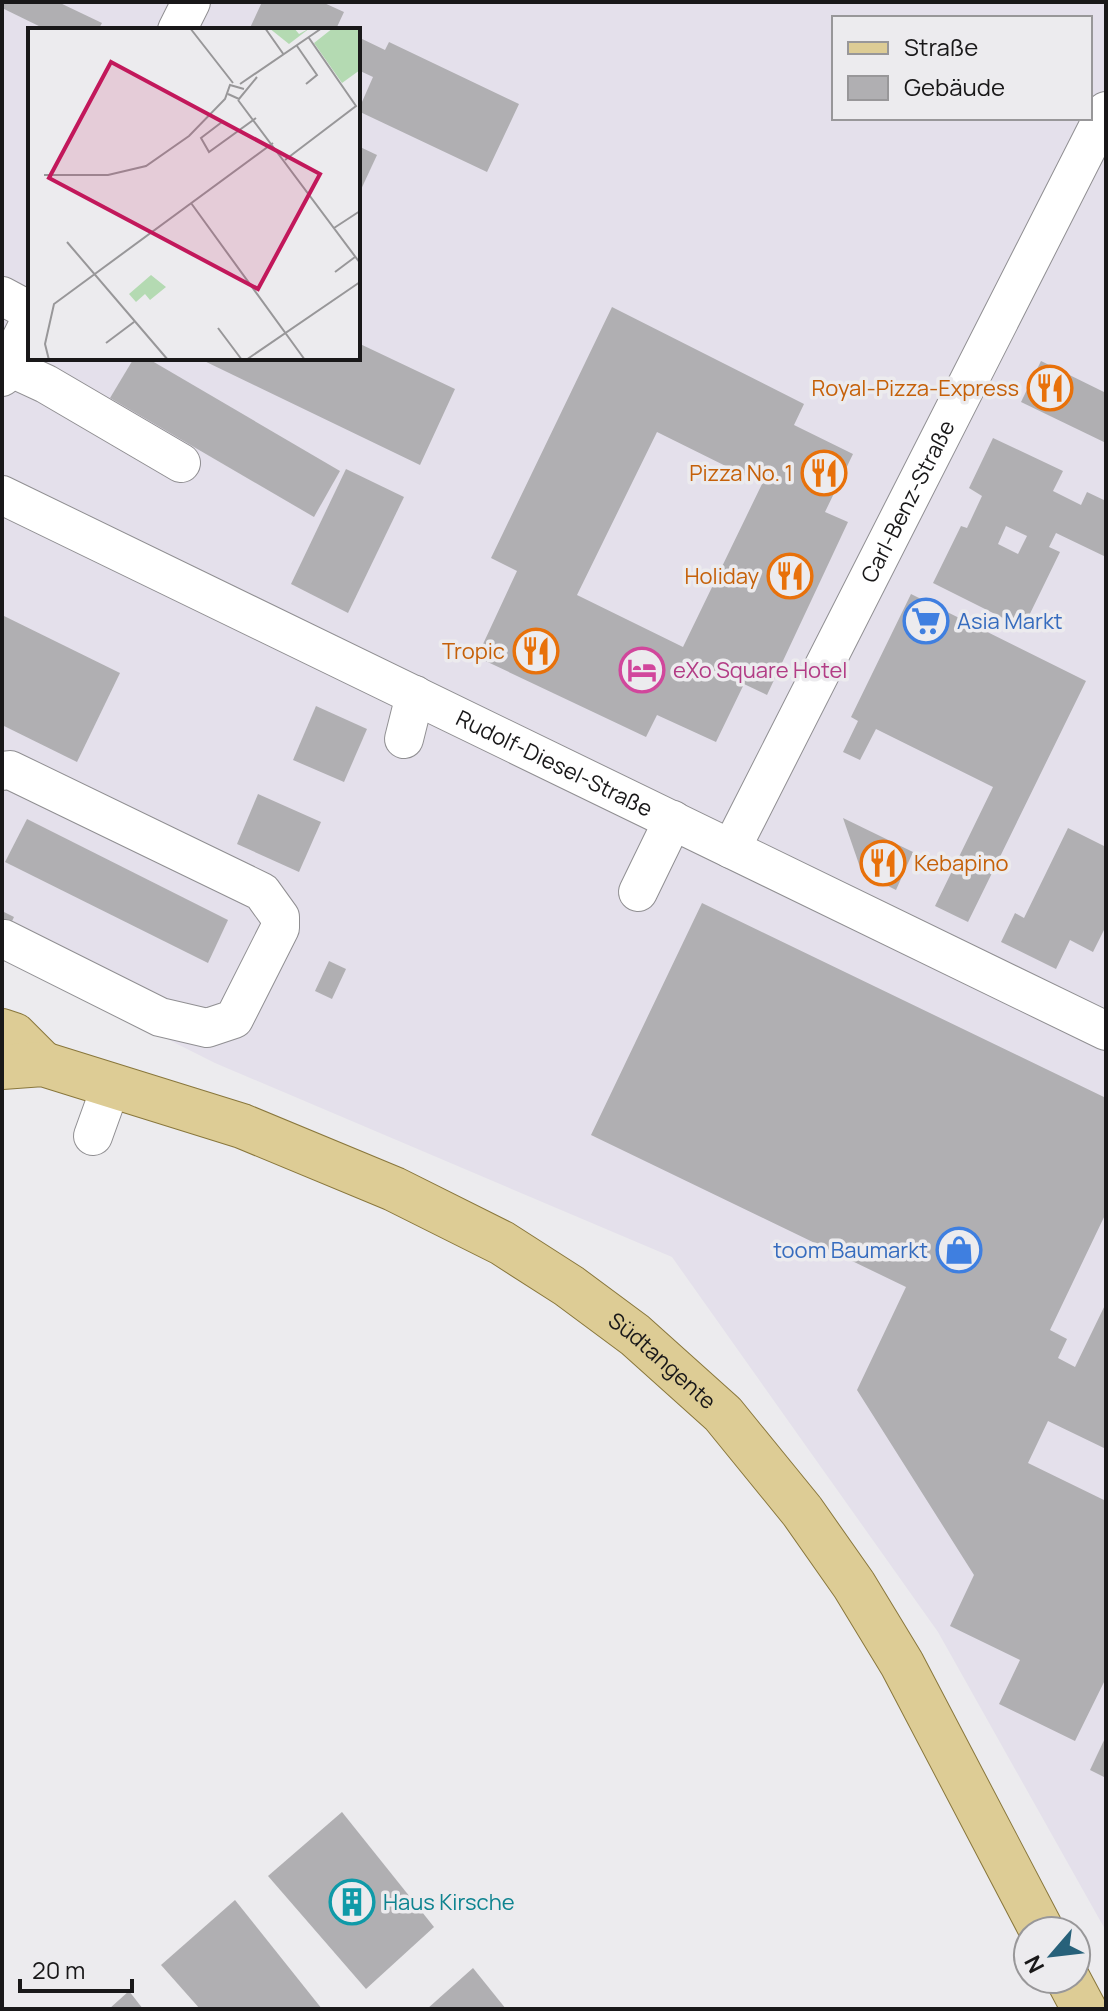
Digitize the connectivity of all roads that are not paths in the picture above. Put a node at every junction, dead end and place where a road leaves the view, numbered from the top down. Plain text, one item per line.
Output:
1 (191, 2) edge
2 (178, 28) edge
3 (1106, 111) edge
4 (2, 296) edge
5 (28, 310) edge
6 (28, 325) edge
7 (4, 372) edge
8 (181, 463) dead end
9 (2, 495) edge
10 (415, 695) junction
11 (404, 739) dead end
12 (2, 771) edge
13 (673, 820) junction
14 (731, 849) junction
15 (638, 892) dead end
16 (4, 939) edge
17 (2, 1031) edge
18 (1106, 1031) edge
19 (23, 1066) edge
20 (111, 1086) junction
21 (93, 1136) dead end
22 (1034, 1915) edge

1 - 2 street
3 - 14 street, Carl-Benz-Straße
4 - 5 street
6 - 7 street
7 - 8 street
9 - 10 street, Rudolf-Diesel-Straße
10 - 11 street
10 - 13 street, Rudolf-Diesel-Straße
12 - 16 street
13 - 14 street, Rudolf-Diesel-Straße
13 - 15 street
14 - 18 street, Rudolf-Diesel-Straße
17 - 19 main road, Südtangente
19 - 20 main road, Südtangente
20 - 21 street
20 - 22 main road, Südtangente

